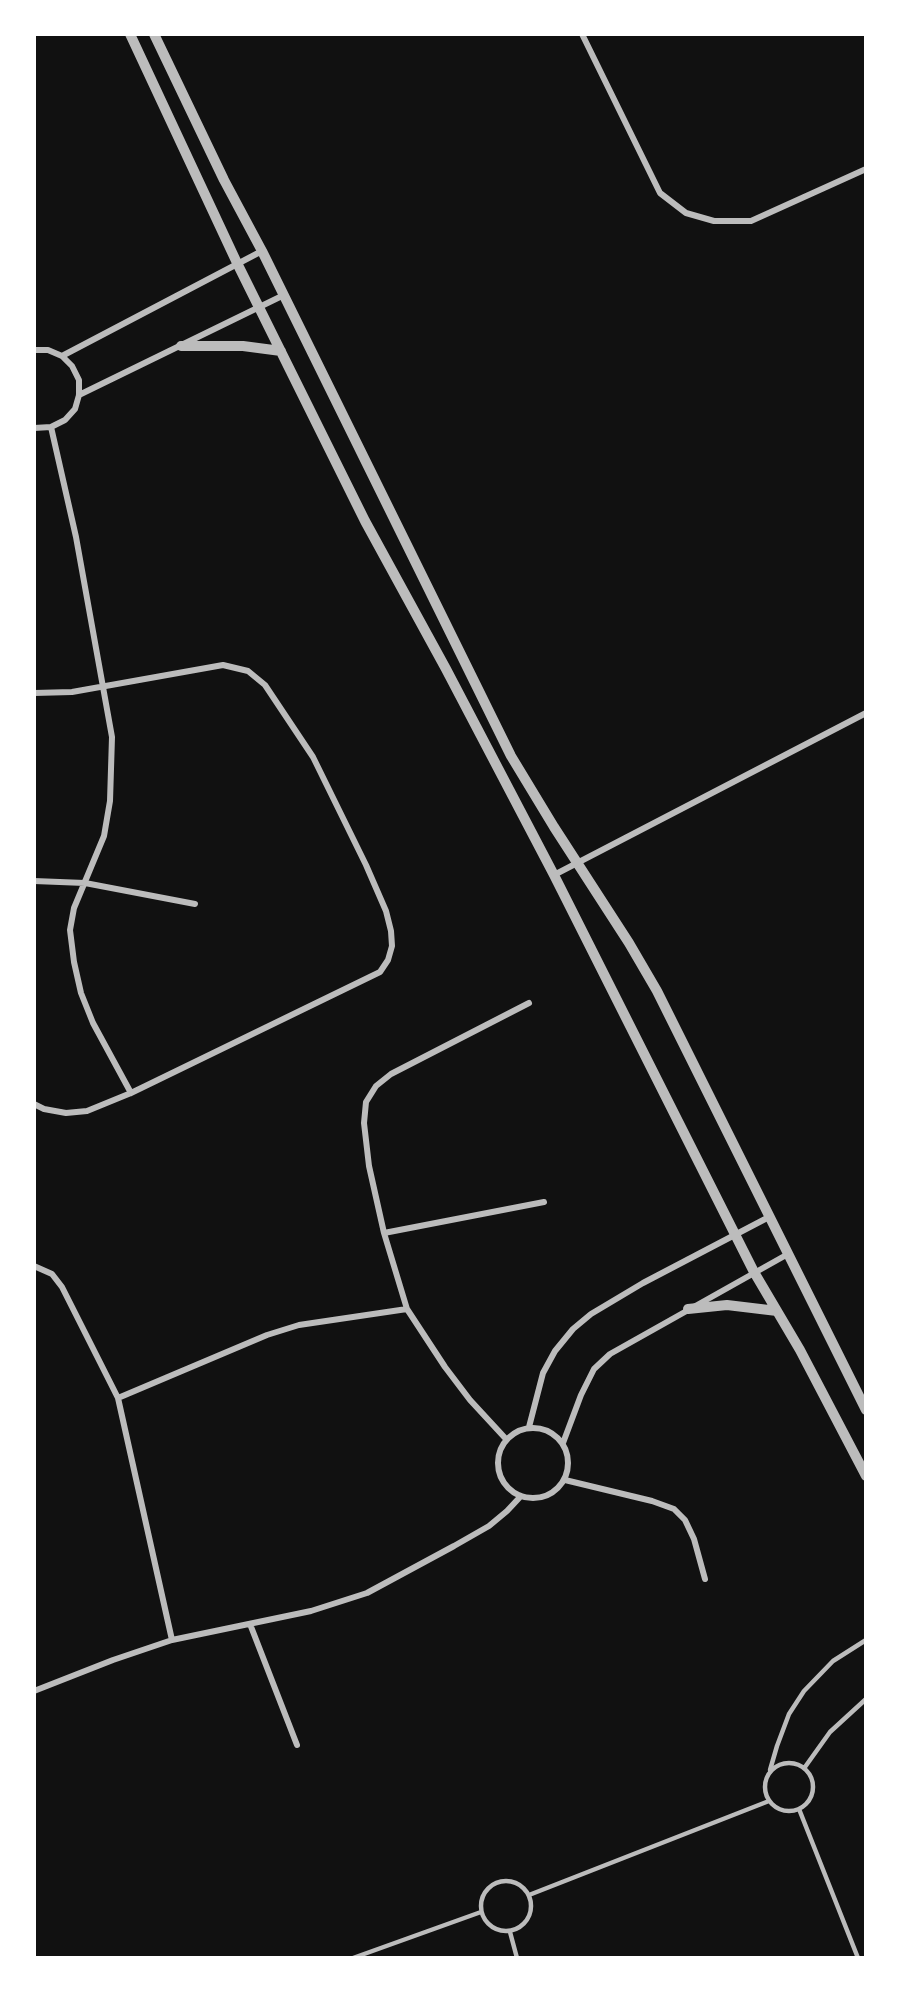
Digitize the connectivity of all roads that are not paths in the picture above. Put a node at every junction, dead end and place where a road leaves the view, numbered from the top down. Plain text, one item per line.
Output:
1 (130, 34) edge
2 (154, 34) edge
3 (582, 34) edge
4 (866, 169) edge
5 (262, 251) junction
6 (237, 263) junction
7 (284, 295) junction
8 (260, 308) junction
9 (181, 346) junction
10 (34, 350) edge
11 (281, 351) junction
12 (62, 356) junction
13 (79, 394) junction
14 (51, 427) junction
15 (34, 428) edge
16 (102, 687) junction
17 (34, 693) edge
18 (866, 713) edge
19 (576, 863) junction
20 (554, 875) junction
21 (34, 881) edge
22 (85, 883) junction
23 (195, 904) dead end
24 (529, 1003) dead end
25 (131, 1093) junction
26 (34, 1104) edge
27 (544, 1202) dead end
28 (769, 1216) junction
29 (384, 1233) junction
30 (736, 1234) junction
31 (788, 1254) junction
32 (34, 1266) edge
33 (754, 1272) junction
34 (407, 1309) junction
35 (688, 1309) junction
36 (777, 1311) junction
37 (118, 1398) junction
38 (866, 1410) edge
39 (529, 1427) junction
40 (506, 1439) junction
41 (563, 1443) junction
42 (866, 1476) edge
43 (565, 1480) junction
44 (521, 1496) junction
45 (705, 1579) dead end
46 (250, 1624) junction
47 (172, 1640) junction
48 (866, 1640) edge
49 (34, 1691) edge
50 (866, 1699) edge
51 (297, 1745) dead end
52 (805, 1767) junction
53 (771, 1770) junction
54 (770, 1801) junction
55 (799, 1809) junction
56 (529, 1895) junction
57 (481, 1912) junction
58 (510, 1932) junction
59 (353, 1958) edge
60 (517, 1958) edge
61 (858, 1958) edge

1 - 6 street
2 - 5 street
3 - 4 street
5 - 6 street
5 - 7 street
6 - 8 street
6 - 12 street
7 - 8 street
7 - 19 street
8 - 9 street
8 - 11 street
9 - 11 street
9 - 13 street
10 - 12 street
11 - 20 street
12 - 13 street
13 - 14 street
14 - 15 street
14 - 16 street
16 - 17 street
16 - 22 street
16 - 25 street
18 - 19 street
19 - 20 street
19 - 28 street
20 - 30 street
21 - 22 street
22 - 23 street
22 - 25 street
24 - 29 street
25 - 26 street
27 - 29 street
28 - 30 street
28 - 31 street
29 - 34 street
30 - 33 street
30 - 39 street
31 - 33 street
31 - 38 street
32 - 37 street
33 - 35 street
33 - 36 street
34 - 37 street
34 - 40 street
35 - 36 street
35 - 41 street
36 - 42 street
37 - 47 street
39 - 40 street
39 - 41 street
40 - 44 street
41 - 43 street
43 - 44 street
43 - 45 street
44 - 46 street
46 - 47 street
46 - 51 street
47 - 49 street
48 - 53 lane
50 - 52 lane
52 - 53 lane
52 - 55 lane
53 - 54 lane
54 - 55 lane
54 - 56 lane
55 - 61 lane
56 - 57 lane
56 - 58 lane
57 - 58 lane
57 - 59 lane
58 - 60 lane

